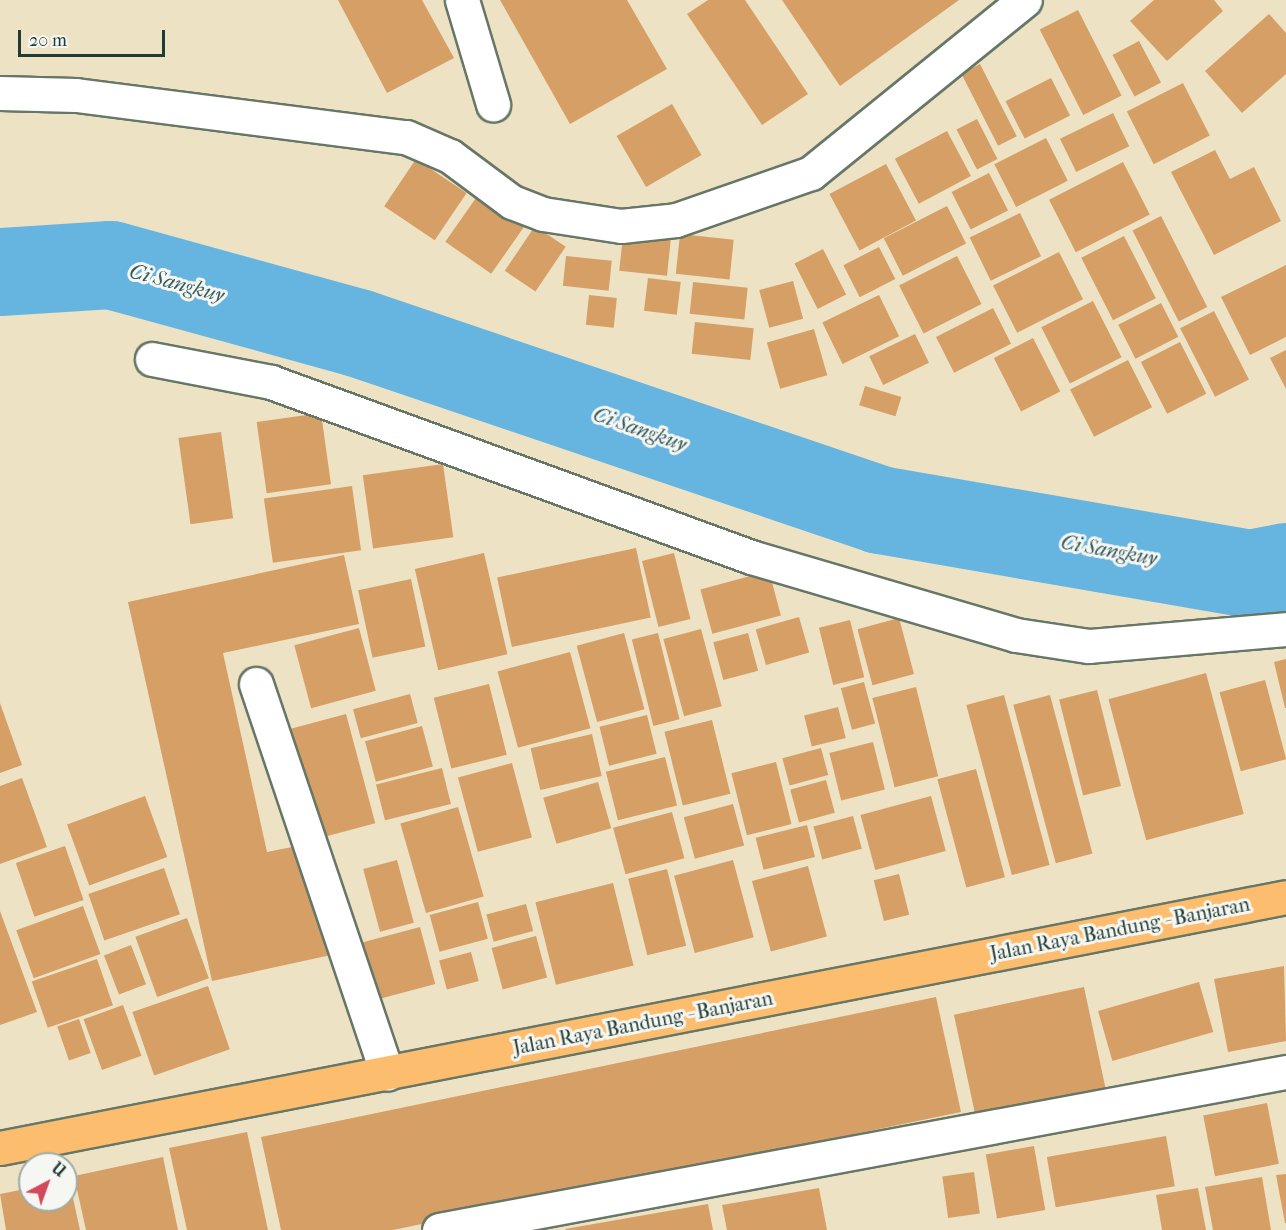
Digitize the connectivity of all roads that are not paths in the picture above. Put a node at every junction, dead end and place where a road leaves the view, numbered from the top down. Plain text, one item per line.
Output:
1 (462, 0) edge
2 (1025, 0) edge
3 (0, 93) edge
4 (493, 104) dead end
5 (152, 359) dead end
6 (1286, 629) edge
7 (256, 684) dead end
8 (1286, 897) edge
9 (1286, 1072) edge
10 (387, 1074) junction
11 (0, 1148) edge
12 (439, 1230) edge

1 - 4 street
2 - 3 street
5 - 6 street
7 - 10 street
8 - 10 main road, Jalan Raya Bandung - Banjaran
9 - 12 street
10 - 11 main road, Jalan Raya Bandung - Banjaran

